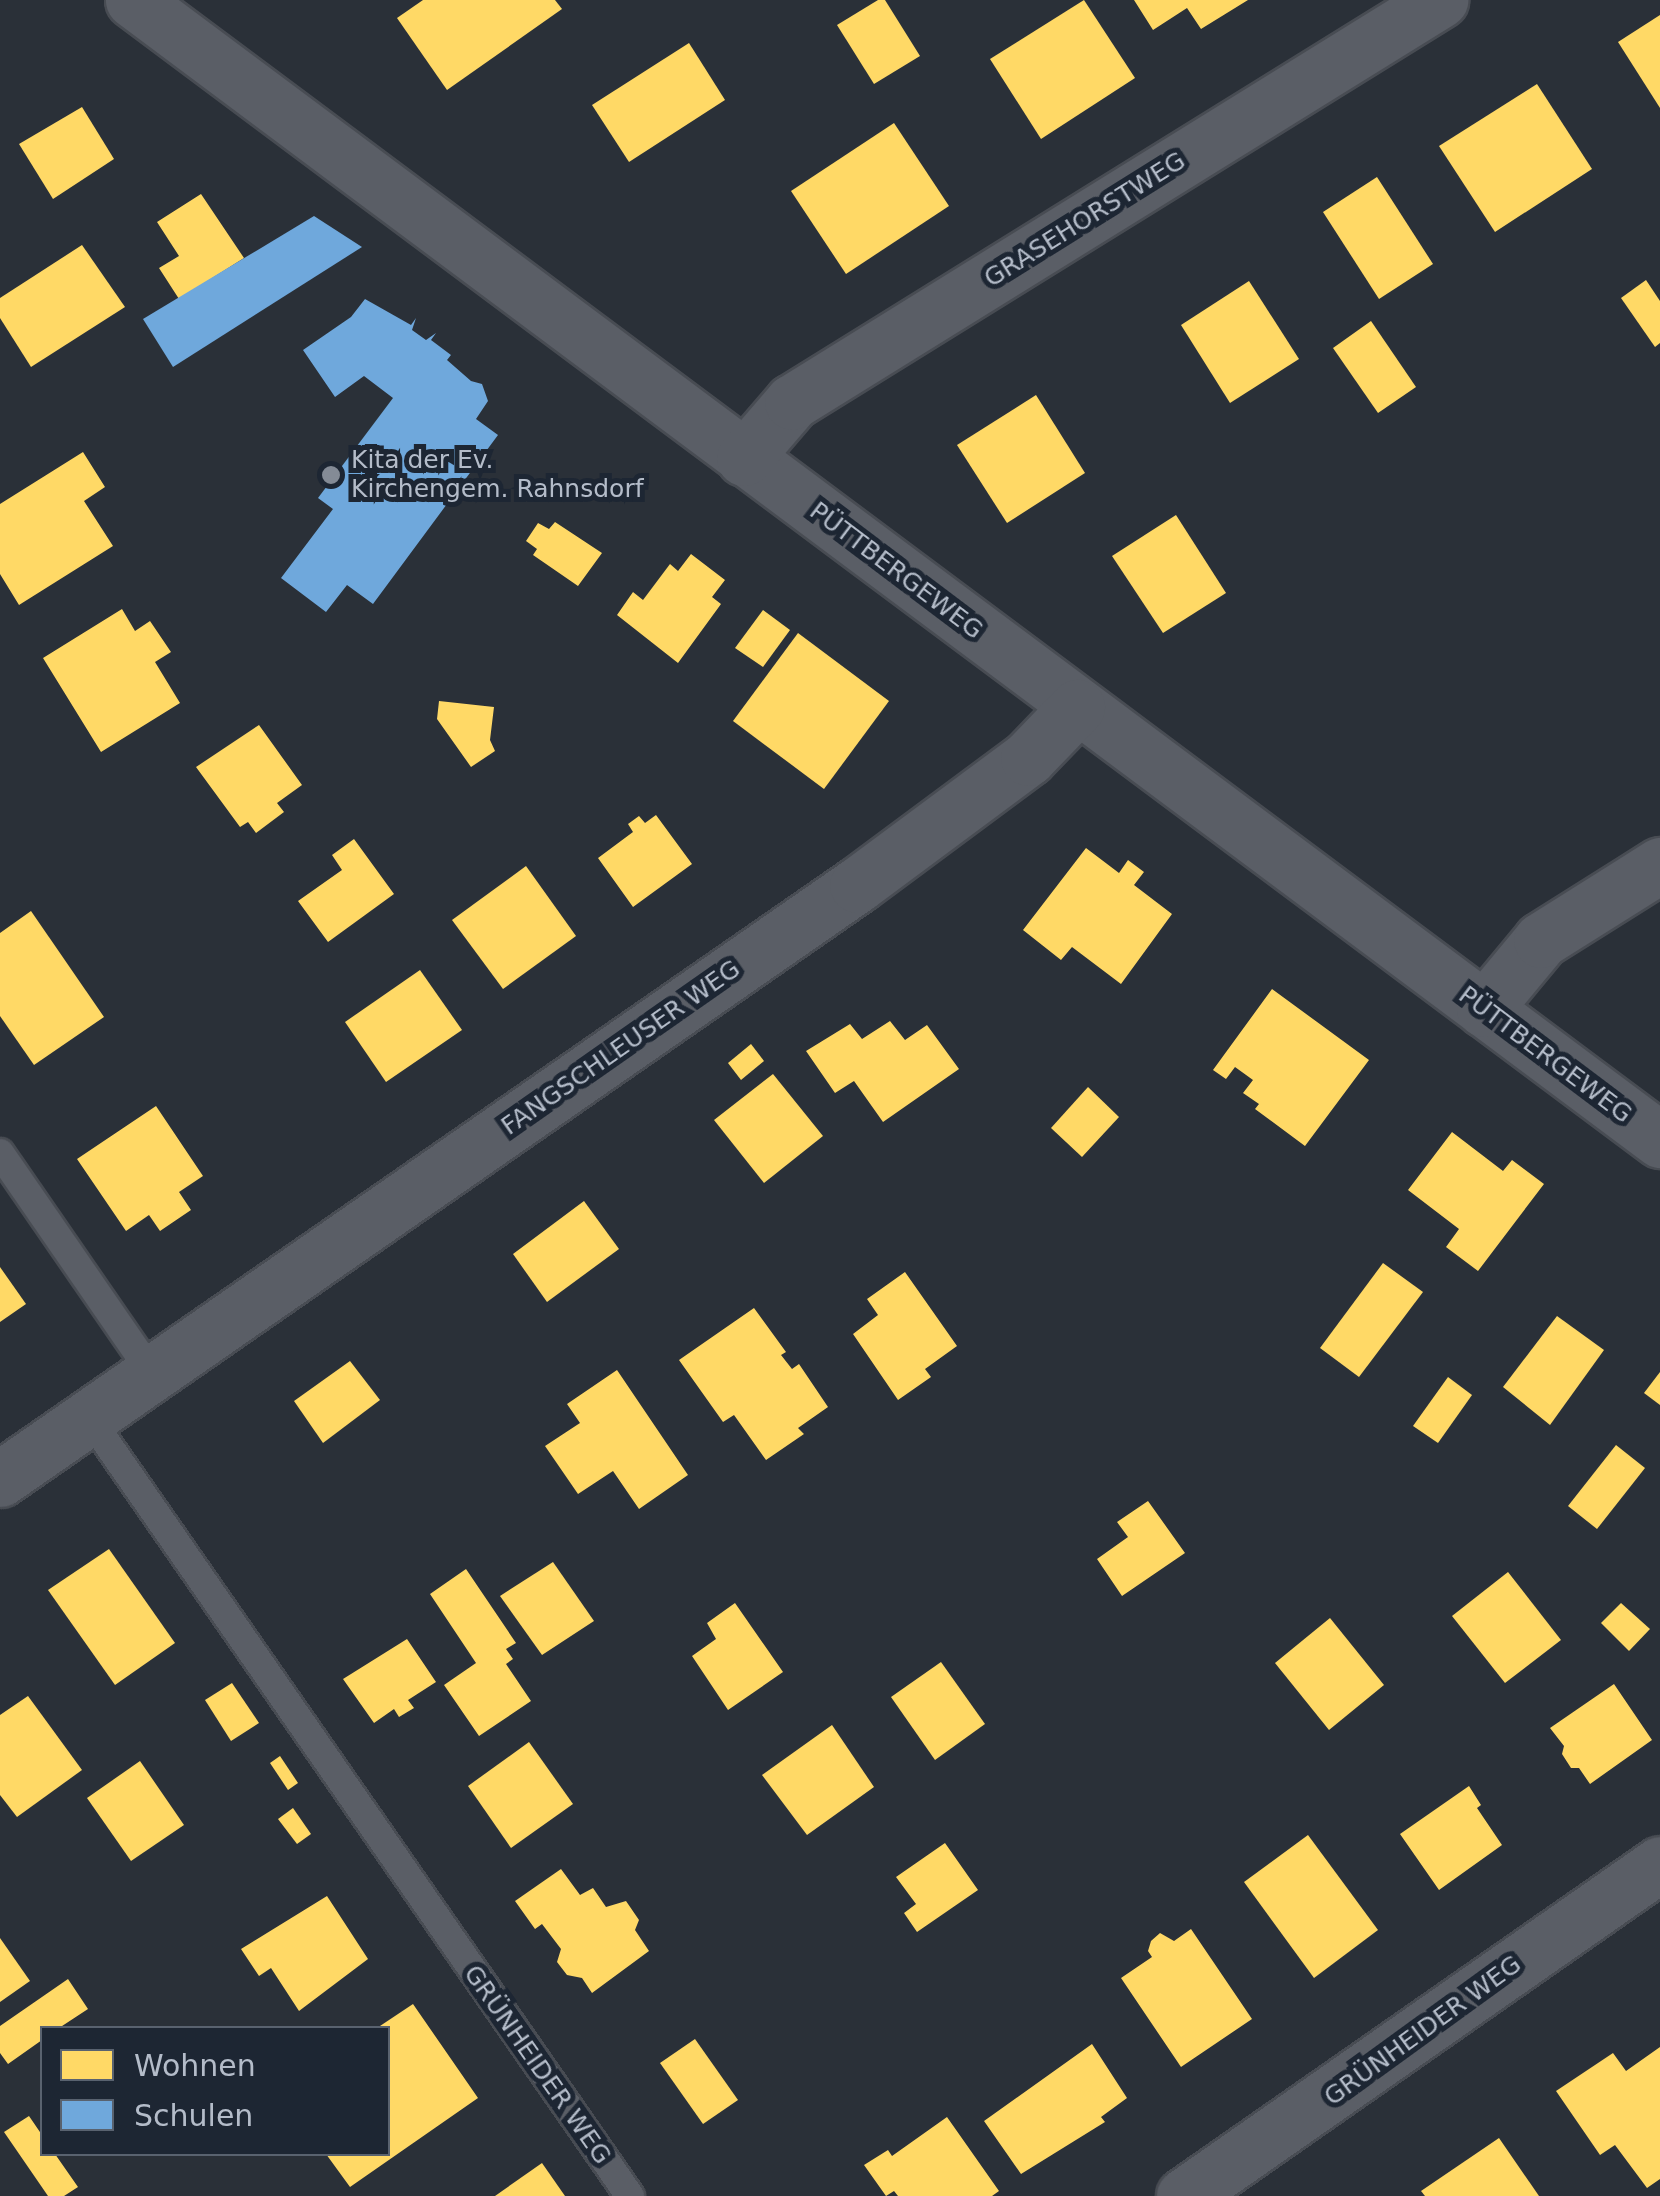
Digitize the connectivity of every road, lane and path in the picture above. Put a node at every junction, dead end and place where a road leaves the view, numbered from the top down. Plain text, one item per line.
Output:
1 (134, 0) edge
2 (1440, 0) edge
3 (744, 458) junction
4 (1077, 707) junction
5 (1660, 865) edge
6 (1484, 1009) junction
7 (1660, 1140) edge
8 (0, 1154) edge
9 (151, 1372) junction
10 (88, 1416) junction
11 (0, 1479) edge
12 (1660, 1864) edge
13 (630, 2196) edge
14 (1184, 2196) edge

1 - 3 street, PÜTTBERGEWEG
2 - 3 street, GRASEHORSTWEG
3 - 4 street, PÜTTBERGEWEG
4 - 6 street, PÜTTBERGEWEG
4 - 9 street, FANGSCHLEUSER WEG
5 - 6 street
6 - 7 street, PÜTTBERGEWEG
8 - 9 lane
9 - 10 street, FANGSCHLEUSER WEG
10 - 11 street, FANGSCHLEUSER WEG
10 - 13 lane, GRÜNHEIDER WEG
12 - 14 street, GRÜNHEIDER WEG

